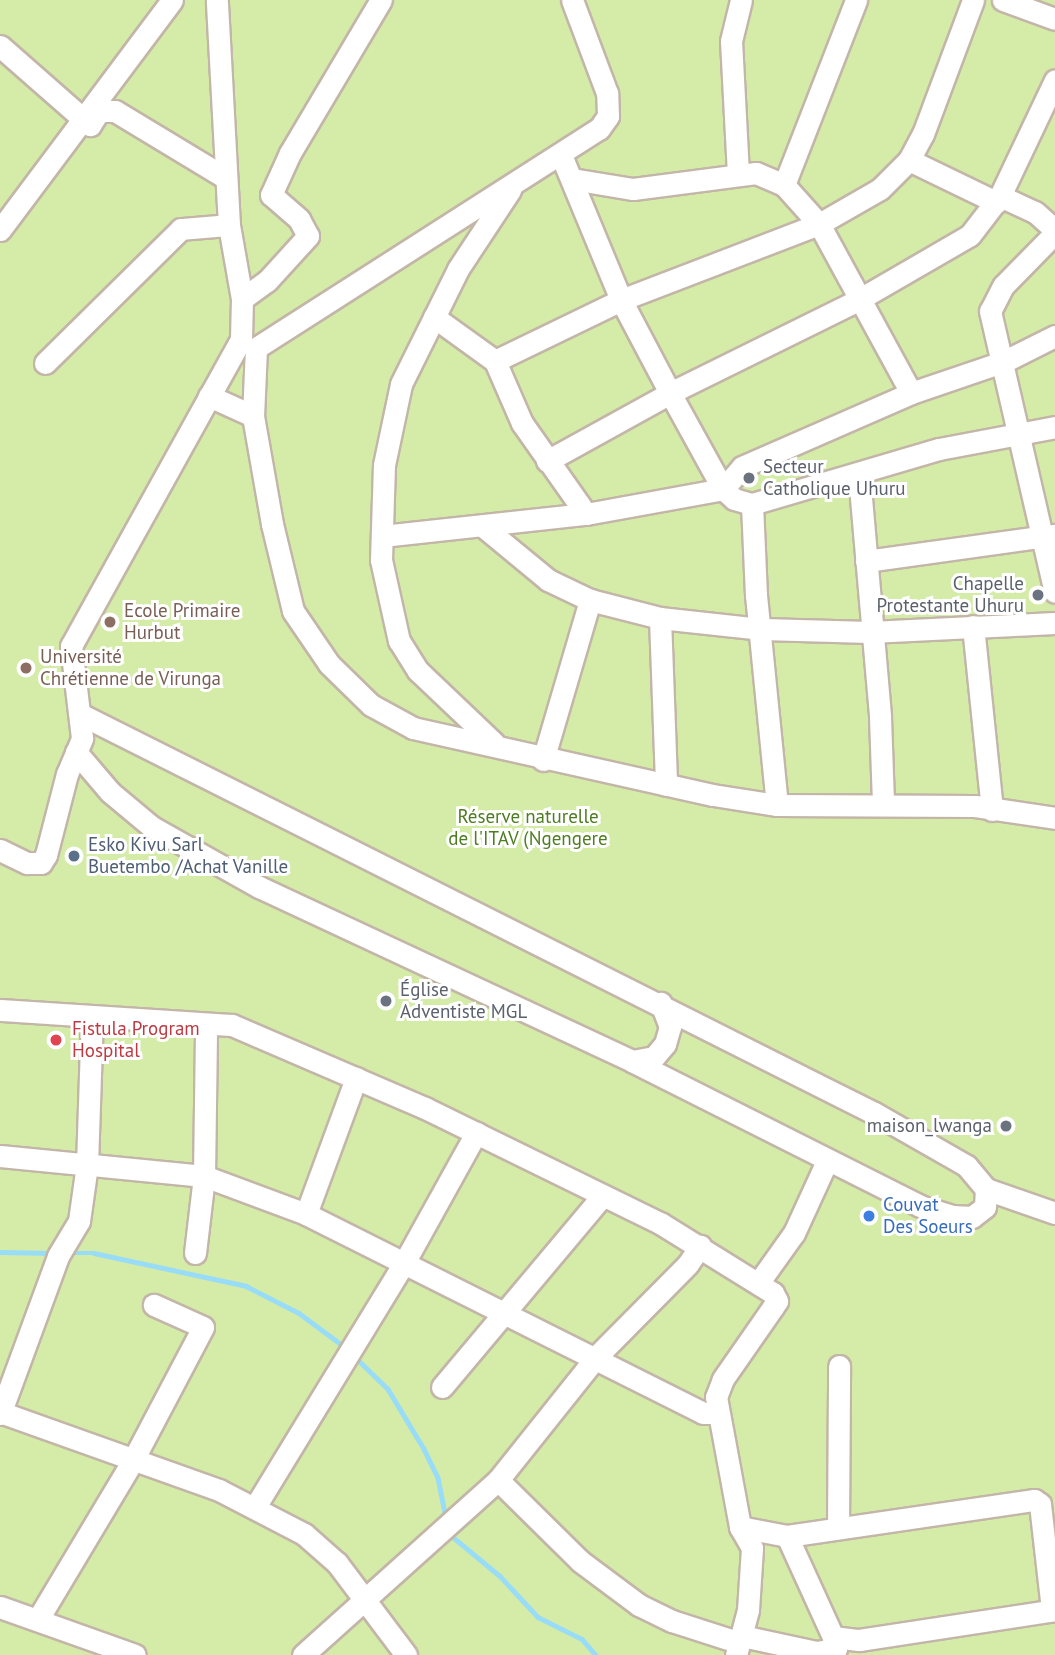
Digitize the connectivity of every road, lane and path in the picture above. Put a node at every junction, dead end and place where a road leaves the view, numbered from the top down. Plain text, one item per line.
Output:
1 (172, 0) edge
2 (217, 0) edge
3 (381, 0) edge
4 (572, 0) edge
5 (741, 0) edge
6 (856, 0) edge
7 (973, 0) edge
8 (1003, 0) edge
9 (1055, 19) edge
10 (0, 46) edge
11 (1055, 80) edge
12 (85, 121) junction
13 (561, 155) junction
14 (909, 159) junction
15 (738, 174) junction
16 (226, 178) junction
17 (572, 179) junction
18 (784, 184) junction
19 (510, 190) junction
20 (998, 199) junction
21 (819, 224) junction
22 (229, 225) junction
23 (0, 230) edge
24 (1055, 231) edge
25 (242, 299) junction
26 (621, 300) junction
27 (858, 300) junction
28 (434, 317) junction
29 (1055, 337) edge
30 (248, 344) junction
31 (495, 361) junction
32 (1005, 361) junction
33 (45, 363) dead end
34 (670, 393) junction
35 (911, 393) junction
36 (209, 397) junction
37 (253, 415) junction
38 (1055, 427) edge
39 (1021, 435) junction
40 (547, 461) junction
41 (859, 475) junction
42 (723, 489) junction
43 (752, 504) junction
44 (586, 514) junction
45 (485, 528) junction
46 (382, 536) junction
47 (1048, 536) edge
48 (866, 561) junction
49 (1055, 592) edge
50 (590, 600) junction
51 (660, 618) junction
52 (1055, 623) edge
53 (973, 626) junction
54 (762, 629) junction
55 (870, 632) junction
56 (80, 714) junction
57 (495, 743) junction
58 (76, 752) junction
59 (543, 760) junction
60 (656, 782) junction
61 (623, 794) dead end
62 (777, 805) junction
63 (883, 805) junction
64 (992, 810) junction
65 (1055, 818) edge
66 (0, 850) edge
67 (661, 1003) junction
68 (0, 1010) edge
69 (92, 1016) junction
70 (205, 1024) junction
71 (632, 1060) junction
72 (356, 1078) junction
73 (476, 1133) junction
74 (0, 1156) edge
75 (827, 1161) junction
76 (87, 1165) junction
77 (204, 1176) junction
78 (986, 1189) junction
79 (601, 1195) junction
80 (1055, 1213) edge
81 (306, 1214) junction
82 (700, 1245) junction
83 (195, 1253) dead end
84 (404, 1263) junction
85 (759, 1282) junction
86 (154, 1305) dead end
87 (504, 1312) junction
88 (597, 1356) junction
89 (839, 1366) dead end
90 (442, 1387) dead end
91 (0, 1413) edge
92 (716, 1413) junction
93 (133, 1460) junction
94 (498, 1480) junction
95 (255, 1507) junction
96 (740, 1527) junction
97 (838, 1528) junction
98 (787, 1536) junction
99 (368, 1600) junction
100 (0, 1607) edge
101 (1054, 1610) edge
102 (38, 1619) junction
103 (833, 1637) junction
104 (739, 1645) edge
105 (135, 1655) edge
106 (303, 1655) edge
107 (406, 1655) edge

1 - 12 street
2 - 16 street
3 - 25 street
4 - 13 street
5 - 15 street
6 - 18 street
7 - 14 street
8 - 9 street
10 - 12 street
11 - 20 street
12 - 16 street
12 - 23 street
13 - 17 street
13 - 19 street
14 - 20 street
14 - 21 street
15 - 17 street
15 - 18 street
16 - 22 street
17 - 26 street
18 - 21 street
19 - 28 street
19 - 30 street
20 - 24 street
20 - 27 street
21 - 26 street
21 - 27 street
22 - 25 street
22 - 33 street
24 - 32 street
25 - 30 street
26 - 31 street
26 - 34 street
27 - 34 street
27 - 35 street
28 - 31 street
28 - 46 street
29 - 32 street
30 - 36 street
30 - 37 street
31 - 40 street
32 - 35 street
32 - 39 street
34 - 40 street
34 - 42 street
35 - 42 street
36 - 37 street
36 - 56 street
37 - 57 street
38 - 39 street
39 - 41 street
39 - 47 street
40 - 44 street
41 - 43 street
41 - 48 street
42 - 43 street
42 - 44 street
43 - 54 street
44 - 45 street
45 - 46 street
45 - 50 street
46 - 57 street
47 - 48 street
47 - 49 street
48 - 55 street
50 - 51 street
50 - 59 street
51 - 54 street
51 - 60 street
52 - 53 street
53 - 55 street
53 - 64 street
54 - 55 street
54 - 62 street
55 - 63 street
56 - 58 street
56 - 67 street
57 - 59 street
58 - 66 street
58 - 71 street
59 - 60 street
60 - 61 street
60 - 62 street
62 - 63 street
63 - 64 street
64 - 65 street
67 - 71 street
67 - 78 street
68 - 69 street
69 - 70 street
69 - 76 street
70 - 72 street
70 - 77 street
71 - 75 street
72 - 73 street
72 - 81 street
73 - 79 street
73 - 84 street
74 - 76 street
75 - 78 street
75 - 85 street
76 - 77 street
76 - 91 street
77 - 81 street
77 - 83 street
78 - 80 street
79 - 82 street
79 - 87 street
81 - 84 street
82 - 85 street
82 - 88 street
84 - 87 street
84 - 95 street
85 - 92 street
86 - 93 street
87 - 88 street
87 - 90 street
88 - 92 street
88 - 94 street
89 - 97 street
91 - 93 street
92 - 96 street
93 - 95 street
93 - 102 street
94 - 99 street
94 - 104 street
95 - 99 street
96 - 98 street
96 - 104 street
97 - 98 street
97 - 101 street
98 - 103 street
99 - 106 street
99 - 107 street
100 - 102 street
101 - 103 street
102 - 105 street
103 - 104 street

